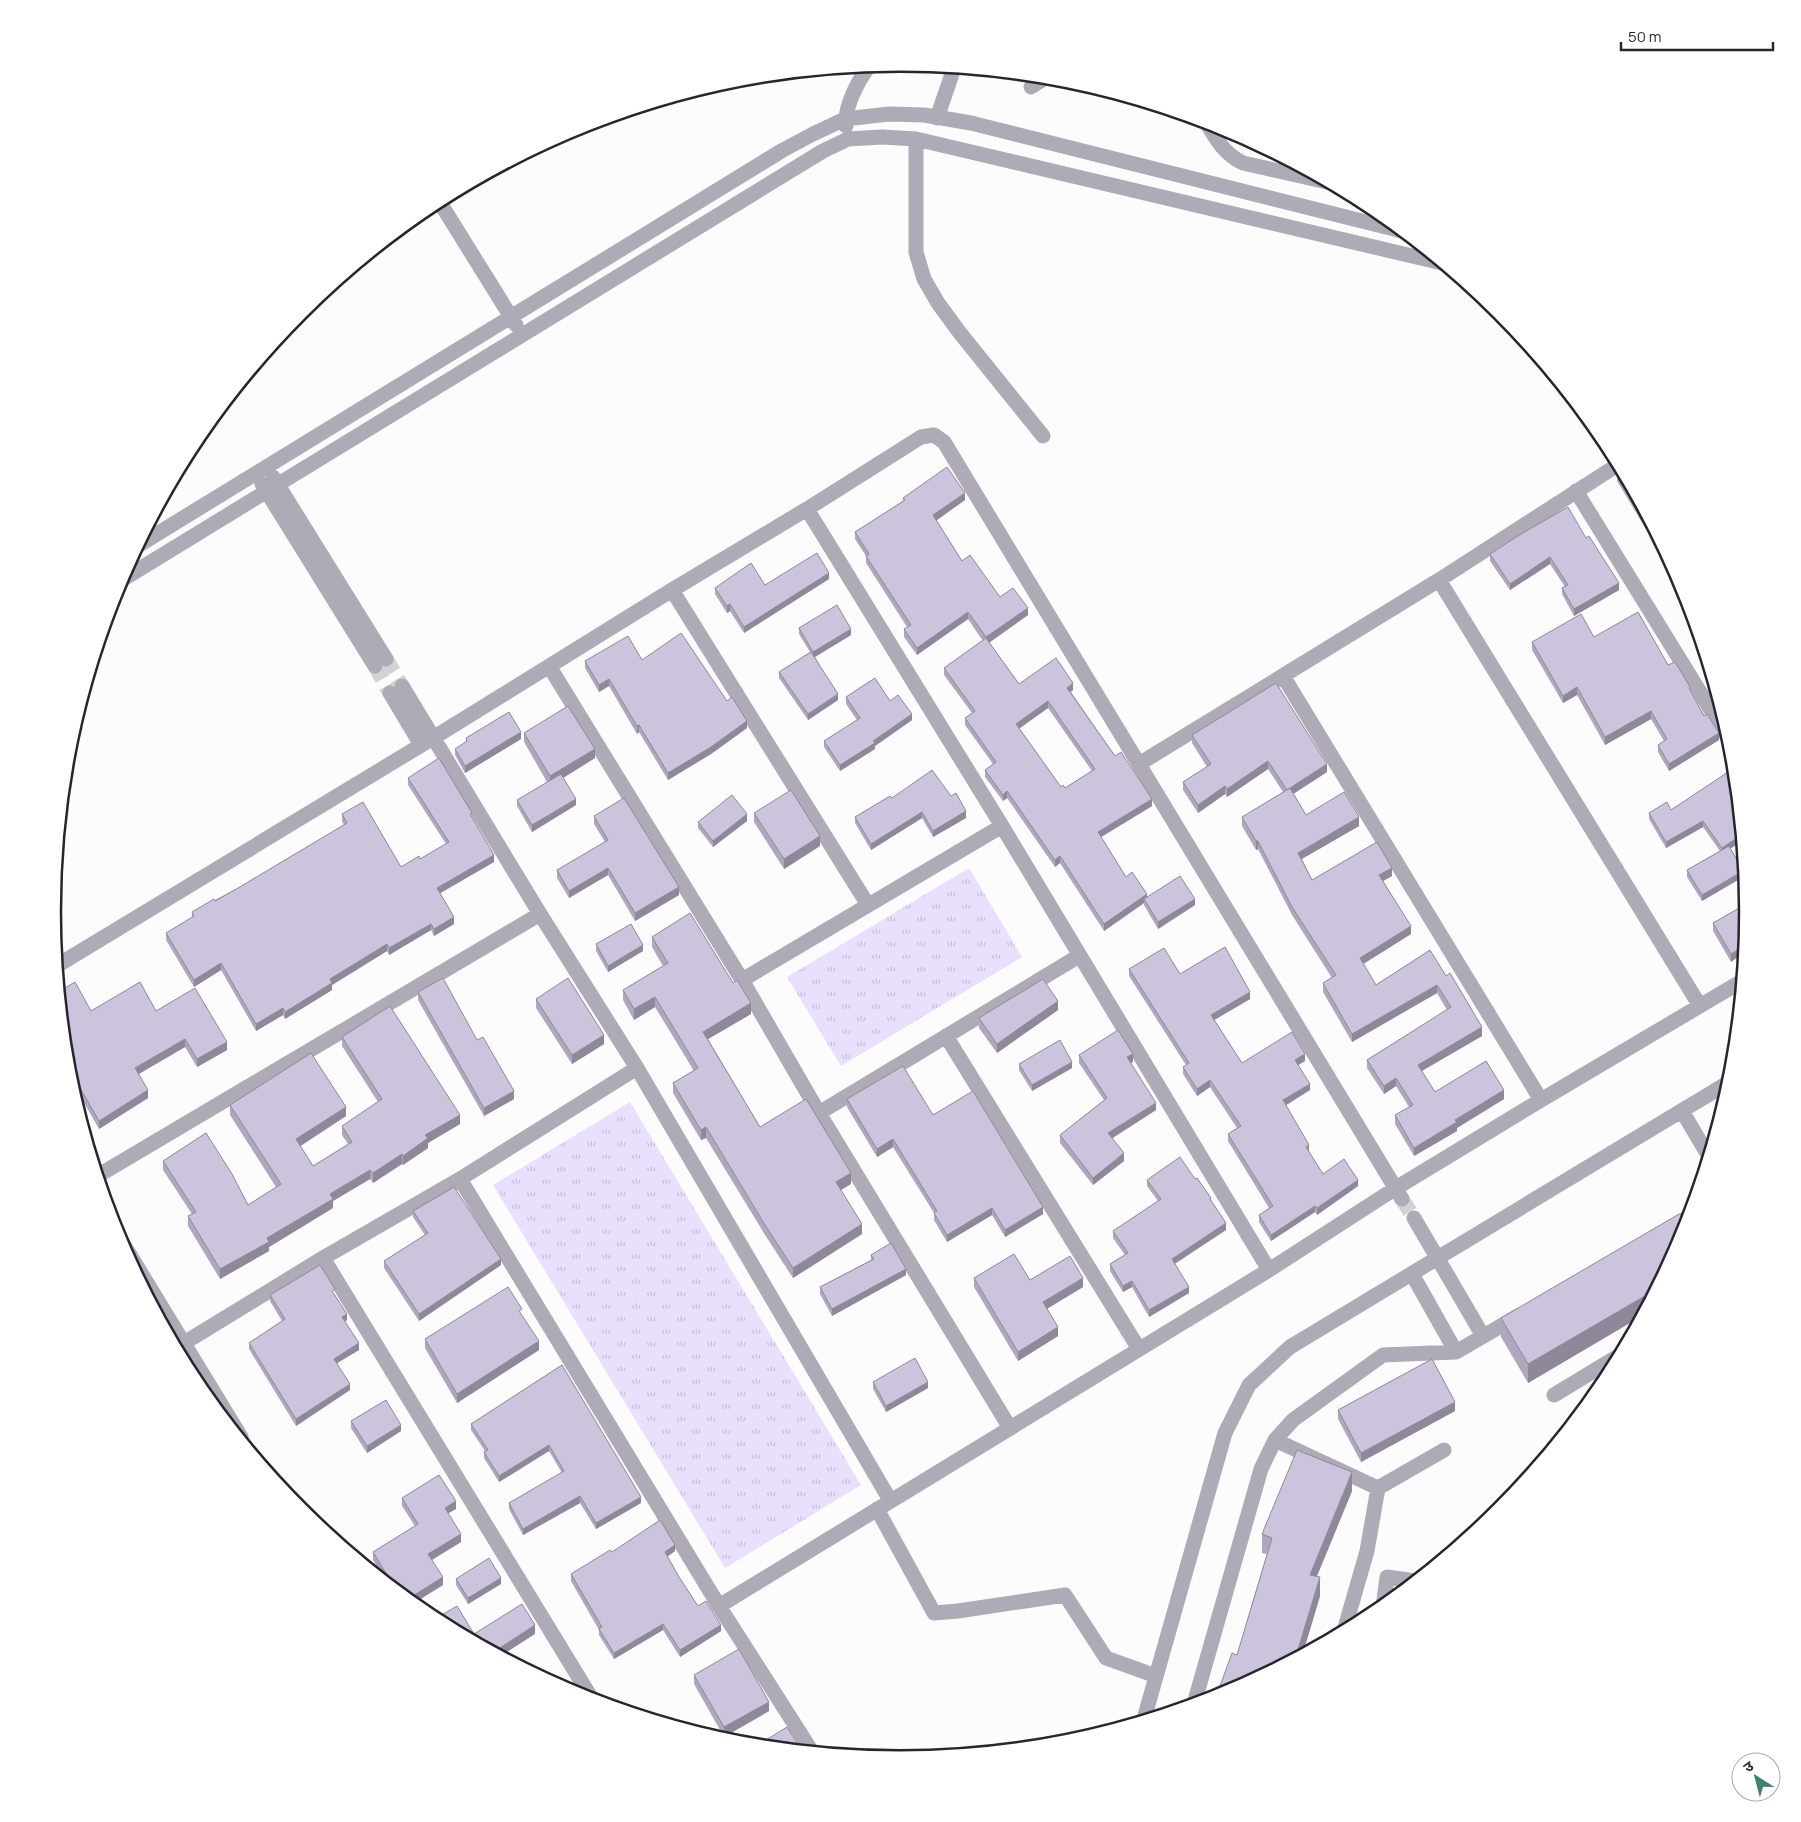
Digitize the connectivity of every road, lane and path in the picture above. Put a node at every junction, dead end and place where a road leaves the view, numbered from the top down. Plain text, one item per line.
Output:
1 (863, 73) edge
2 (954, 74) edge
3 (1037, 83) edge
4 (1031, 87) dead end
5 (937, 118) junction
6 (845, 119) junction
7 (1213, 132) edge
8 (848, 139) junction
9 (916, 139) junction
10 (1309, 178) edge
11 (442, 208) edge
12 (1377, 220) edge
13 (1429, 260) edge
14 (511, 316) junction
15 (522, 334) junction
16 (1044, 436) dead end
17 (1613, 468) edge
18 (262, 471) junction
19 (273, 489) junction
20 (1576, 492) junction
21 (807, 509) junction
22 (148, 539) edge
23 (133, 573) edge
24 (1439, 580) junction
25 (672, 590) junction
26 (380, 662) tunnel mouth
27 (549, 666) junction
28 (1282, 676) junction
29 (396, 689) tunnel mouth
30 (1718, 721) edge
31 (427, 742) junction
32 (1139, 764) junction
33 (1002, 826) junction
34 (868, 905) junction
35 (540, 914) junction
36 (1078, 956) junction
37 (63, 962) edge
38 (742, 980) junction
39 (1736, 984) edge
40 (1700, 1006) junction
41 (946, 1036) junction
42 (637, 1068) junction
43 (1721, 1087) edge
44 (1540, 1100) junction
45 (1682, 1111) junction
46 (819, 1113) junction
47 (1705, 1149) edge
48 (103, 1172) edge
49 (460, 1179) junction
50 (1399, 1194) junction
51 (1414, 1218) tunnel mouth
52 (323, 1258) junction
53 (1438, 1258) junction
54 (1269, 1270) junction
55 (1412, 1274) junction
56 (157, 1299) edge
57 (1534, 1306) edge
58 (1483, 1336) junction
59 (184, 1343) junction
60 (1139, 1349) junction
61 (1456, 1352) junction
62 (1608, 1362) edge
63 (211, 1388) edge
64 (1554, 1395) dead end
65 (1010, 1428) junction
66 (1275, 1440) junction
67 (1444, 1450) dead end
68 (1378, 1488) junction
69 (890, 1500) junction
70 (877, 1508) junction
71 (1407, 1580) edge
72 (1384, 1596) edge
73 (719, 1606) junction
74 (1347, 1622) edge
75 (1156, 1676) junction
76 (586, 1689) edge
77 (1196, 1696) edge
78 (1146, 1714) edge
79 (807, 1744) edge

1 - 6 street
2 - 5 street
3 - 4 street
5 - 6 street
5 - 12 street
6 - 8 street
6 - 14 street
7 - 10 street
8 - 9 street
8 - 15 street
9 - 13 street
9 - 16 street
11 - 14 street
14 - 15 street
14 - 18 street
15 - 19 street
17 - 20 street
18 - 19 street
18 - 22 street
19 - 23 street
19 - 26 street
20 - 24 street
20 - 30 street
21 - 25 street
21 - 32 street
21 - 33 street
24 - 28 street
24 - 40 street
25 - 27 street
25 - 34 street
27 - 31 street
27 - 38 street
28 - 32 street
28 - 44 street
29 - 31 street
31 - 35 street
31 - 37 street
32 - 50 street
33 - 34 street
33 - 36 street
34 - 38 street
35 - 42 street
35 - 48 street
36 - 41 street
36 - 54 street
38 - 46 street
39 - 40 street
40 - 44 street
41 - 46 street
41 - 60 street
42 - 49 street
42 - 69 street
43 - 45 street
44 - 50 street
45 - 47 street
45 - 53 street
46 - 65 street
49 - 52 street
49 - 73 street
50 - 54 street
51 - 53 street
52 - 59 street
52 - 76 street
53 - 55 street
53 - 58 street
54 - 60 street
55 - 61 street
55 - 75 street
56 - 59 street
57 - 58 street
58 - 61 street
59 - 63 street
60 - 65 street
61 - 66 street
62 - 64 street
65 - 69 street
66 - 68 street
66 - 77 street
67 - 68 street
68 - 74 street
69 - 70 street
70 - 73 street
70 - 75 street
71 - 72 street
73 - 79 street
75 - 78 street

